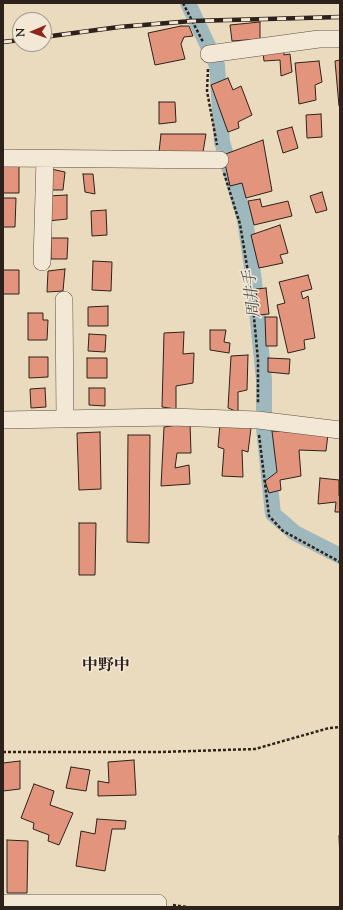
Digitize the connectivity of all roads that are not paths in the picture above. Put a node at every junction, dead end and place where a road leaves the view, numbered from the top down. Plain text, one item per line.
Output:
1 (340, 39) edge
2 (209, 54) road end
3 (3, 158) edge
4 (45, 159) junction
5 (220, 160) road end
6 (42, 262) dead end
7 (64, 300) dead end
8 (65, 419) junction
9 (3, 420) edge
10 (340, 430) edge
11 (3, 903) edge
12 (158, 903) dead end

1 - 2 street
3 - 4 street
4 - 5 street
4 - 6 street
7 - 8 street
8 - 9 street
8 - 10 street
11 - 12 street

